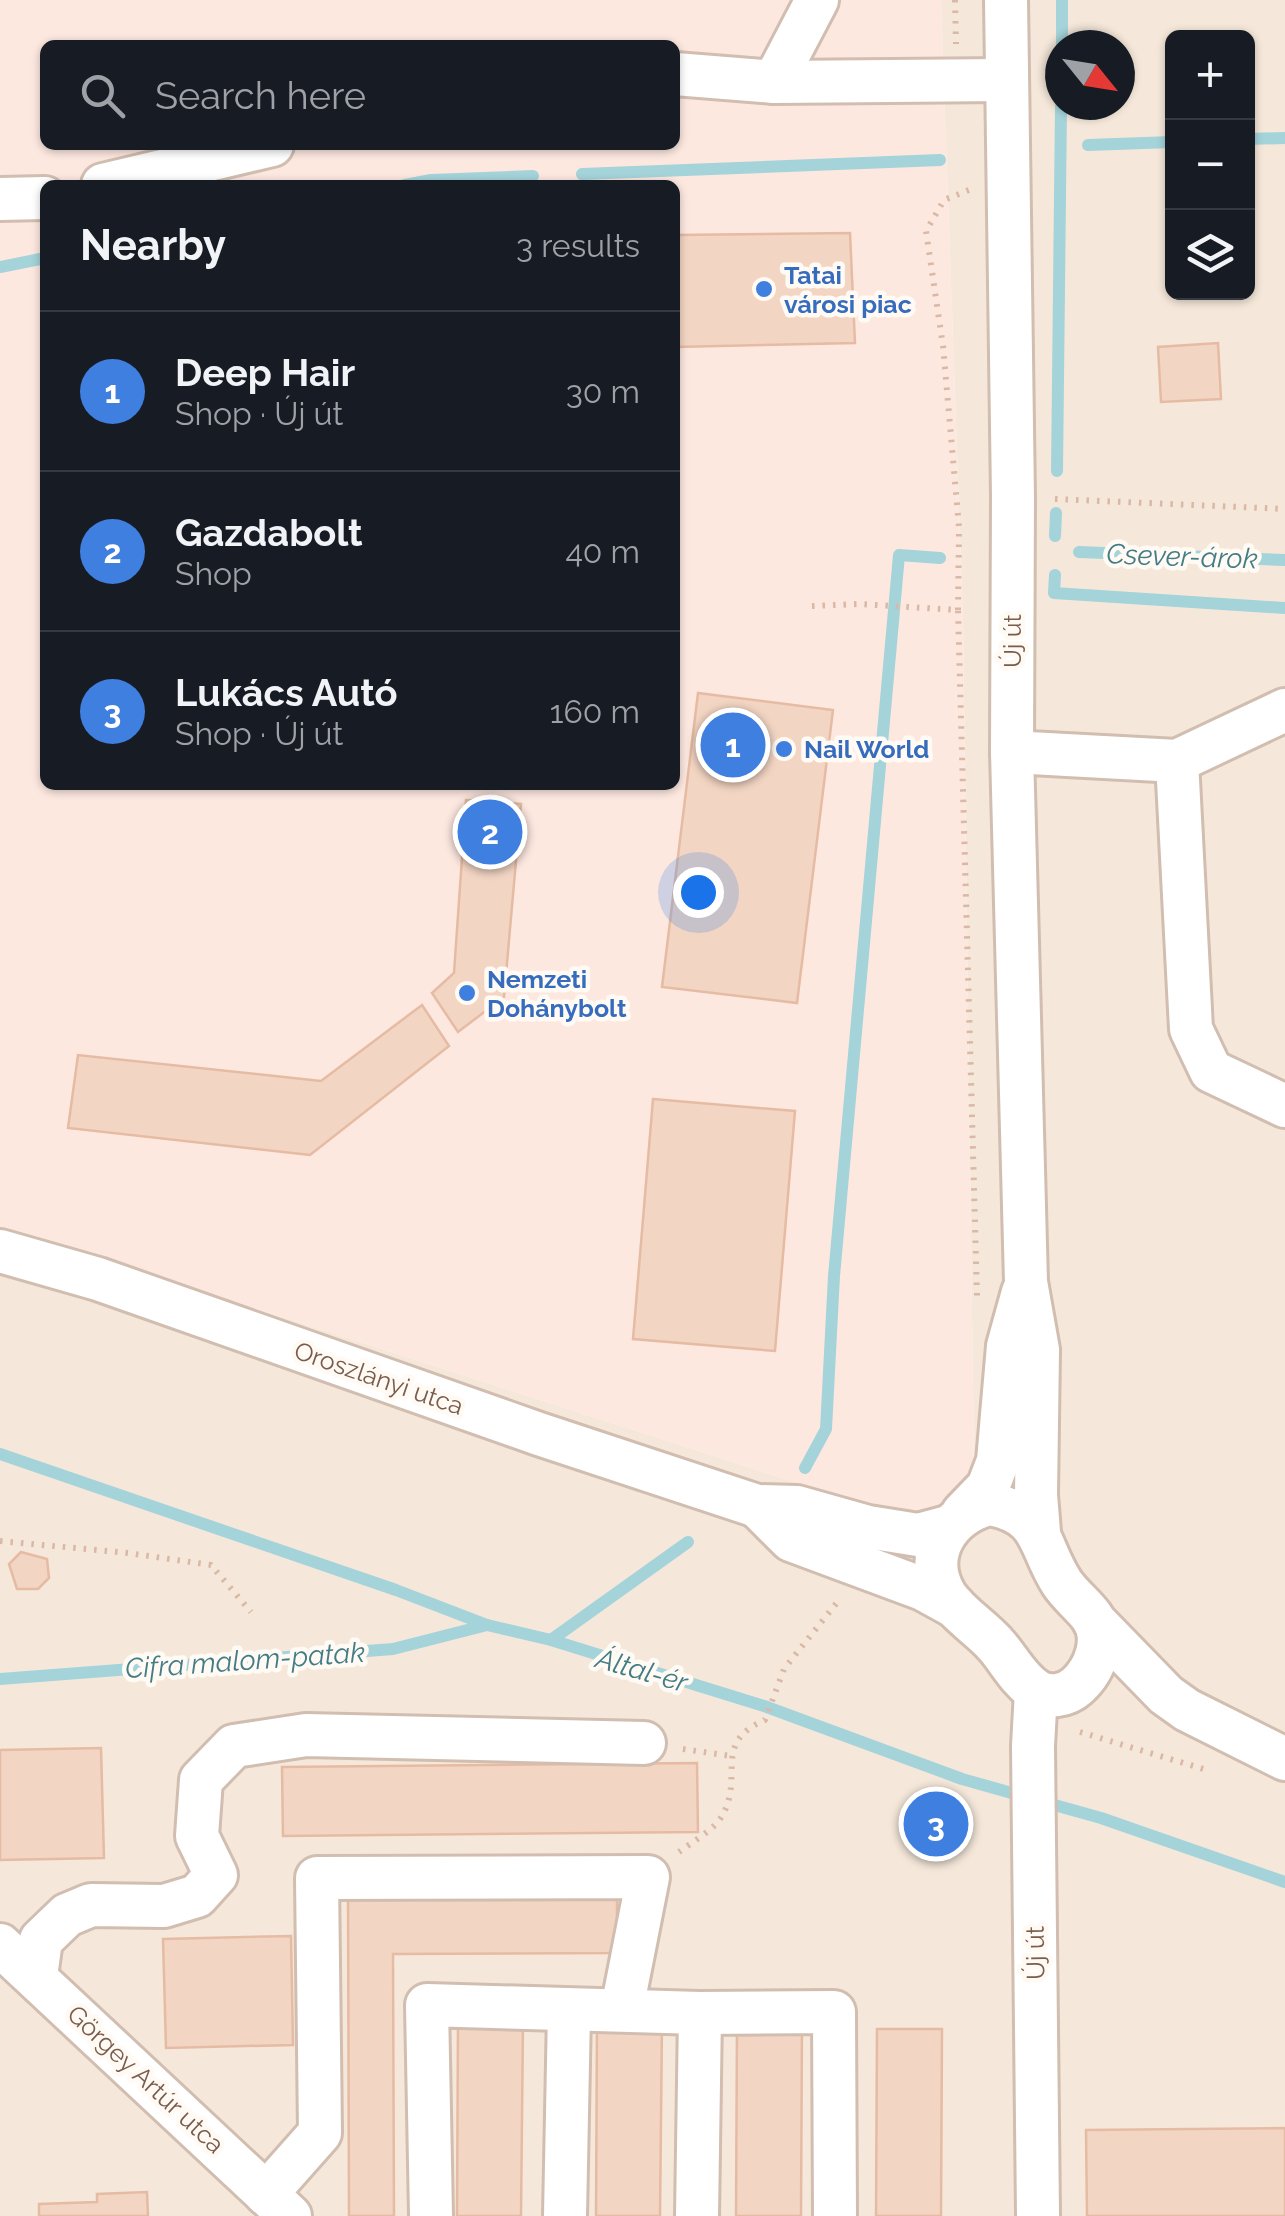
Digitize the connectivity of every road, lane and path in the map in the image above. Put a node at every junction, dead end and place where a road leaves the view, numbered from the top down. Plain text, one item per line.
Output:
1 (817, 0) edge
2 (1006, 0) edge
3 (680, 74) edge
4 (1006, 80) junction
5 (774, 82) junction
6 (251, 150) edge
7 (1008, 173) junction
8 (124, 180) edge
9 (40, 198) edge
10 (0, 199) edge
11 (1013, 497) junction
12 (1285, 509) edge
13 (812, 606) dead end
14 (958, 610) junction
15 (1285, 710) edge
16 (1012, 752) junction
17 (1177, 761) junction
18 (1285, 1106) edge
19 (0, 1251) edge
20 (1026, 1282) junction
21 (978, 1310) dead end
22 (757, 1506) junction
23 (956, 1520) junction
24 (1039, 1532) junction
25 (0, 1541) edge
26 (858, 1565) junction
27 (954, 1606) junction
28 (251, 1612) dead end
29 (1094, 1620) junction
30 (1081, 1682) junction
31 (1036, 1691) junction
32 (1166, 1695) junction
33 (644, 1743) dead end
34 (1285, 1759) edge
35 (648, 1877) junction
36 (0, 1945) edge
37 (36, 1976) junction
38 (622, 2009) junction
39 (569, 2011) junction
40 (700, 2013) junction
41 (278, 2205) edge
42 (431, 2216) edge
43 (565, 2216) edge
44 (697, 2216) edge
45 (834, 2216) edge
46 (1038, 2216) edge

1 - 5 street
2 - 4 street, Új út
3 - 5 street
4 - 5 street
4 - 7 street, Új út
6 - 8 street
7 - 11 street, Új út
7 - 14 path
9 - 10 street
11 - 12 path
11 - 16 street, Új út
13 - 14 path
14 - 21 path
15 - 17 street
16 - 17 street
16 - 20 street, Új út
17 - 18 street
19 - 22 street, Oroszlányi utca
20 - 23 street, Új út
20 - 24 street, Új út
22 - 23 street, Oroszlányi utca
22 - 26 street, Oroszlányi utca
23 - 24 street, Oroszlányi utca
23 - 27 street
24 - 29 street
25 - 28 path
26 - 27 street, Oroszlányi utca
26 - 35 path
27 - 31 street
29 - 30 street
29 - 32 street
30 - 31 street
30 - 32 street
31 - 46 street, Új út
32 - 34 street
33 - 37 street
35 - 38 street
35 - 41 street
36 - 37 street, Görgey Artúr utca
37 - 41 street, Görgey Artúr utca
38 - 39 street
38 - 40 street
39 - 42 street
39 - 43 street
40 - 44 street
40 - 45 street

